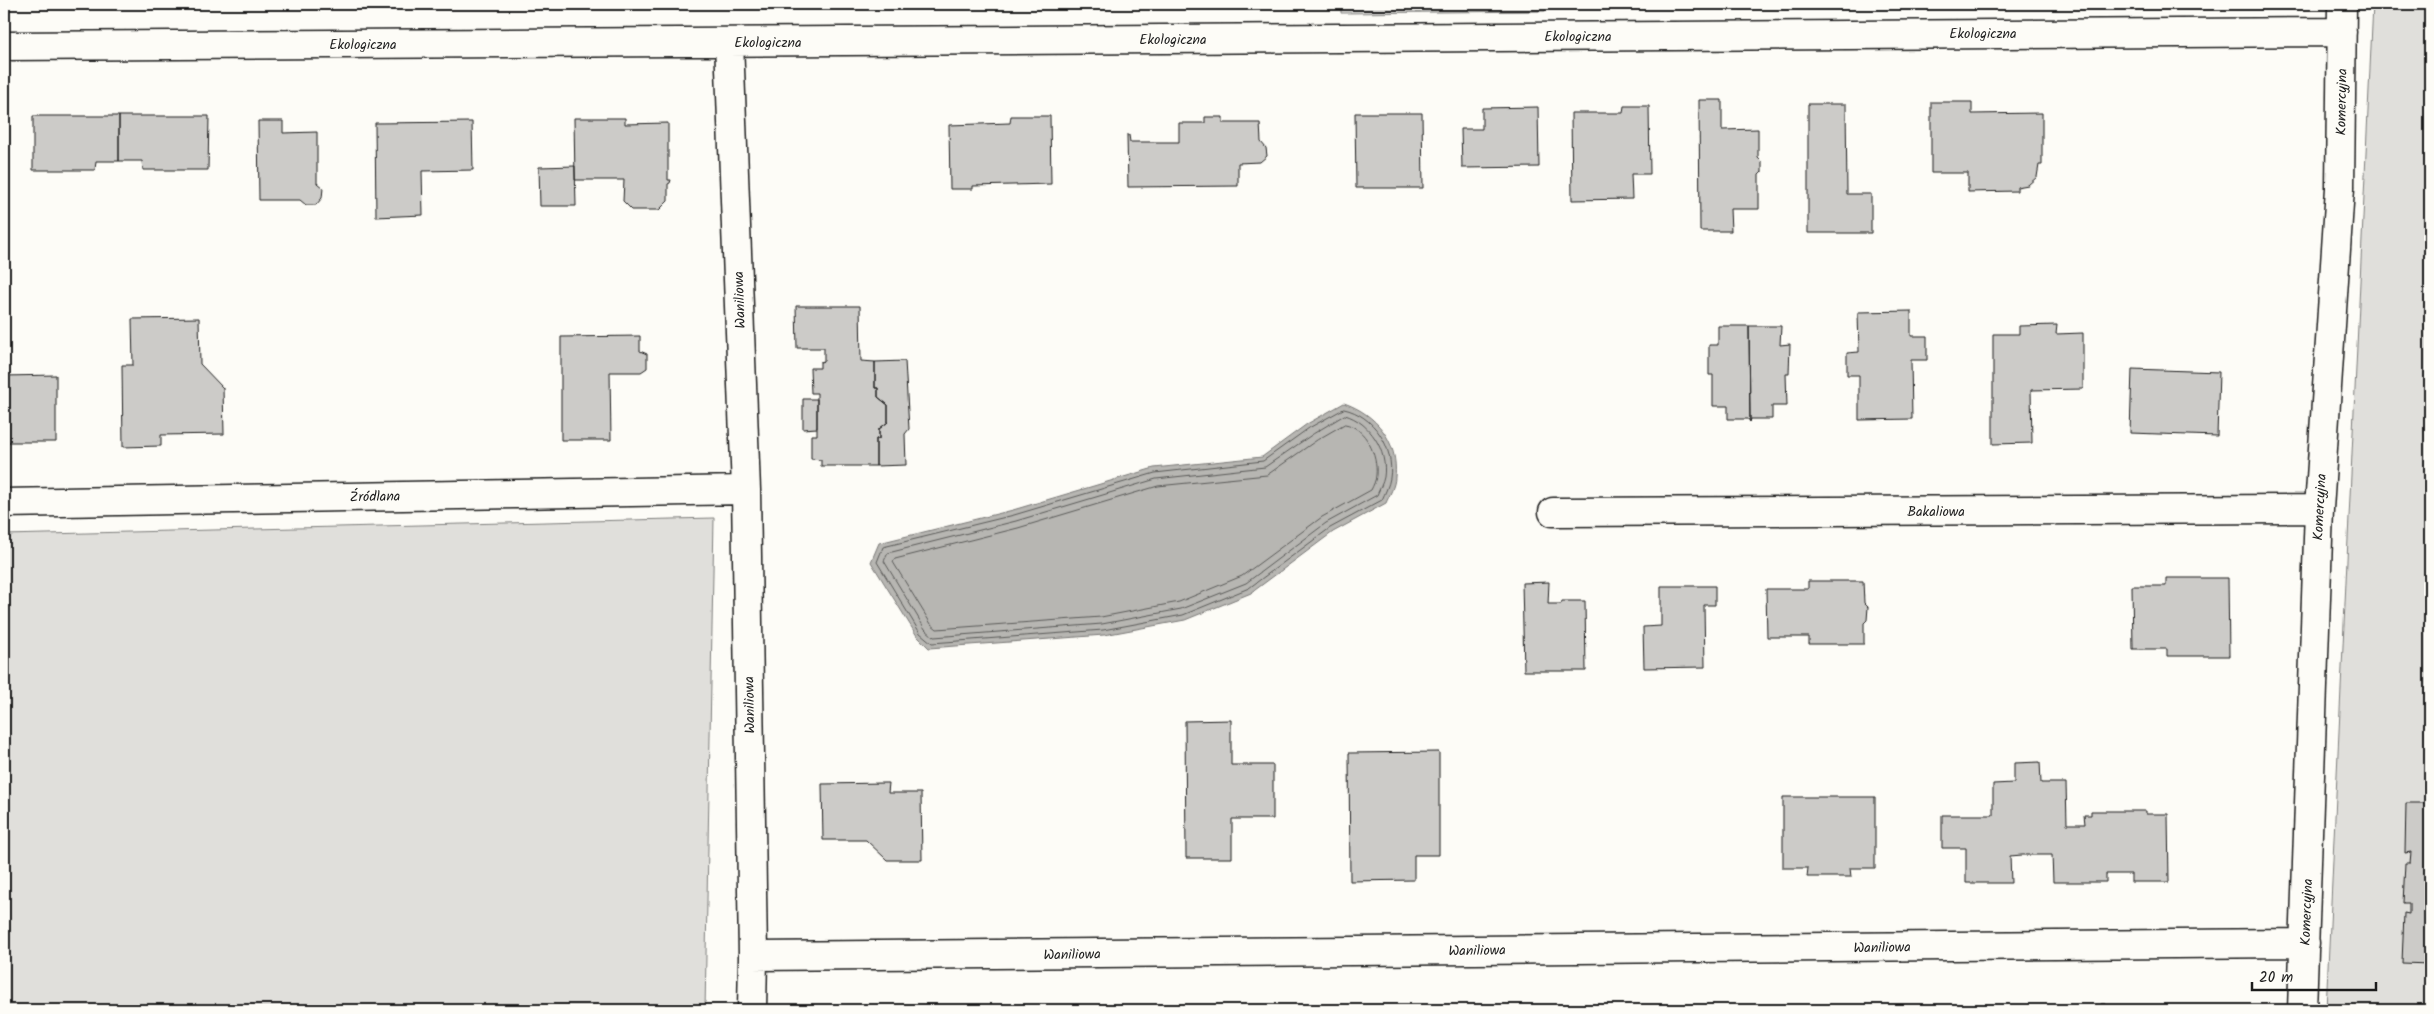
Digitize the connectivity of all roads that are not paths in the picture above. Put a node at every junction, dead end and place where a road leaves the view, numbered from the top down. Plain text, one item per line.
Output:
1 (2342, 4) edge
2 (2342, 32) junction
3 (729, 42) junction
4 (4, 46) edge
5 (746, 490) junction
6 (4, 503) edge
7 (2319, 509) junction
8 (1553, 512) dead end
9 (2306, 943) junction
10 (753, 956) junction
11 (752, 1010) edge
12 (2302, 1010) edge

1 - 2 street, Komercyjna
2 - 3 street, Ekologiczna
2 - 7 street, Komercyjna
3 - 4 street, Ekologiczna
3 - 5 street, Waniliowa
5 - 6 street, Źródlana
5 - 10 street, Waniliowa
7 - 8 street, Bakaliowa
7 - 9 street, Komercyjna
9 - 10 street, Waniliowa
9 - 12 street, Komercyjna
10 - 11 street

